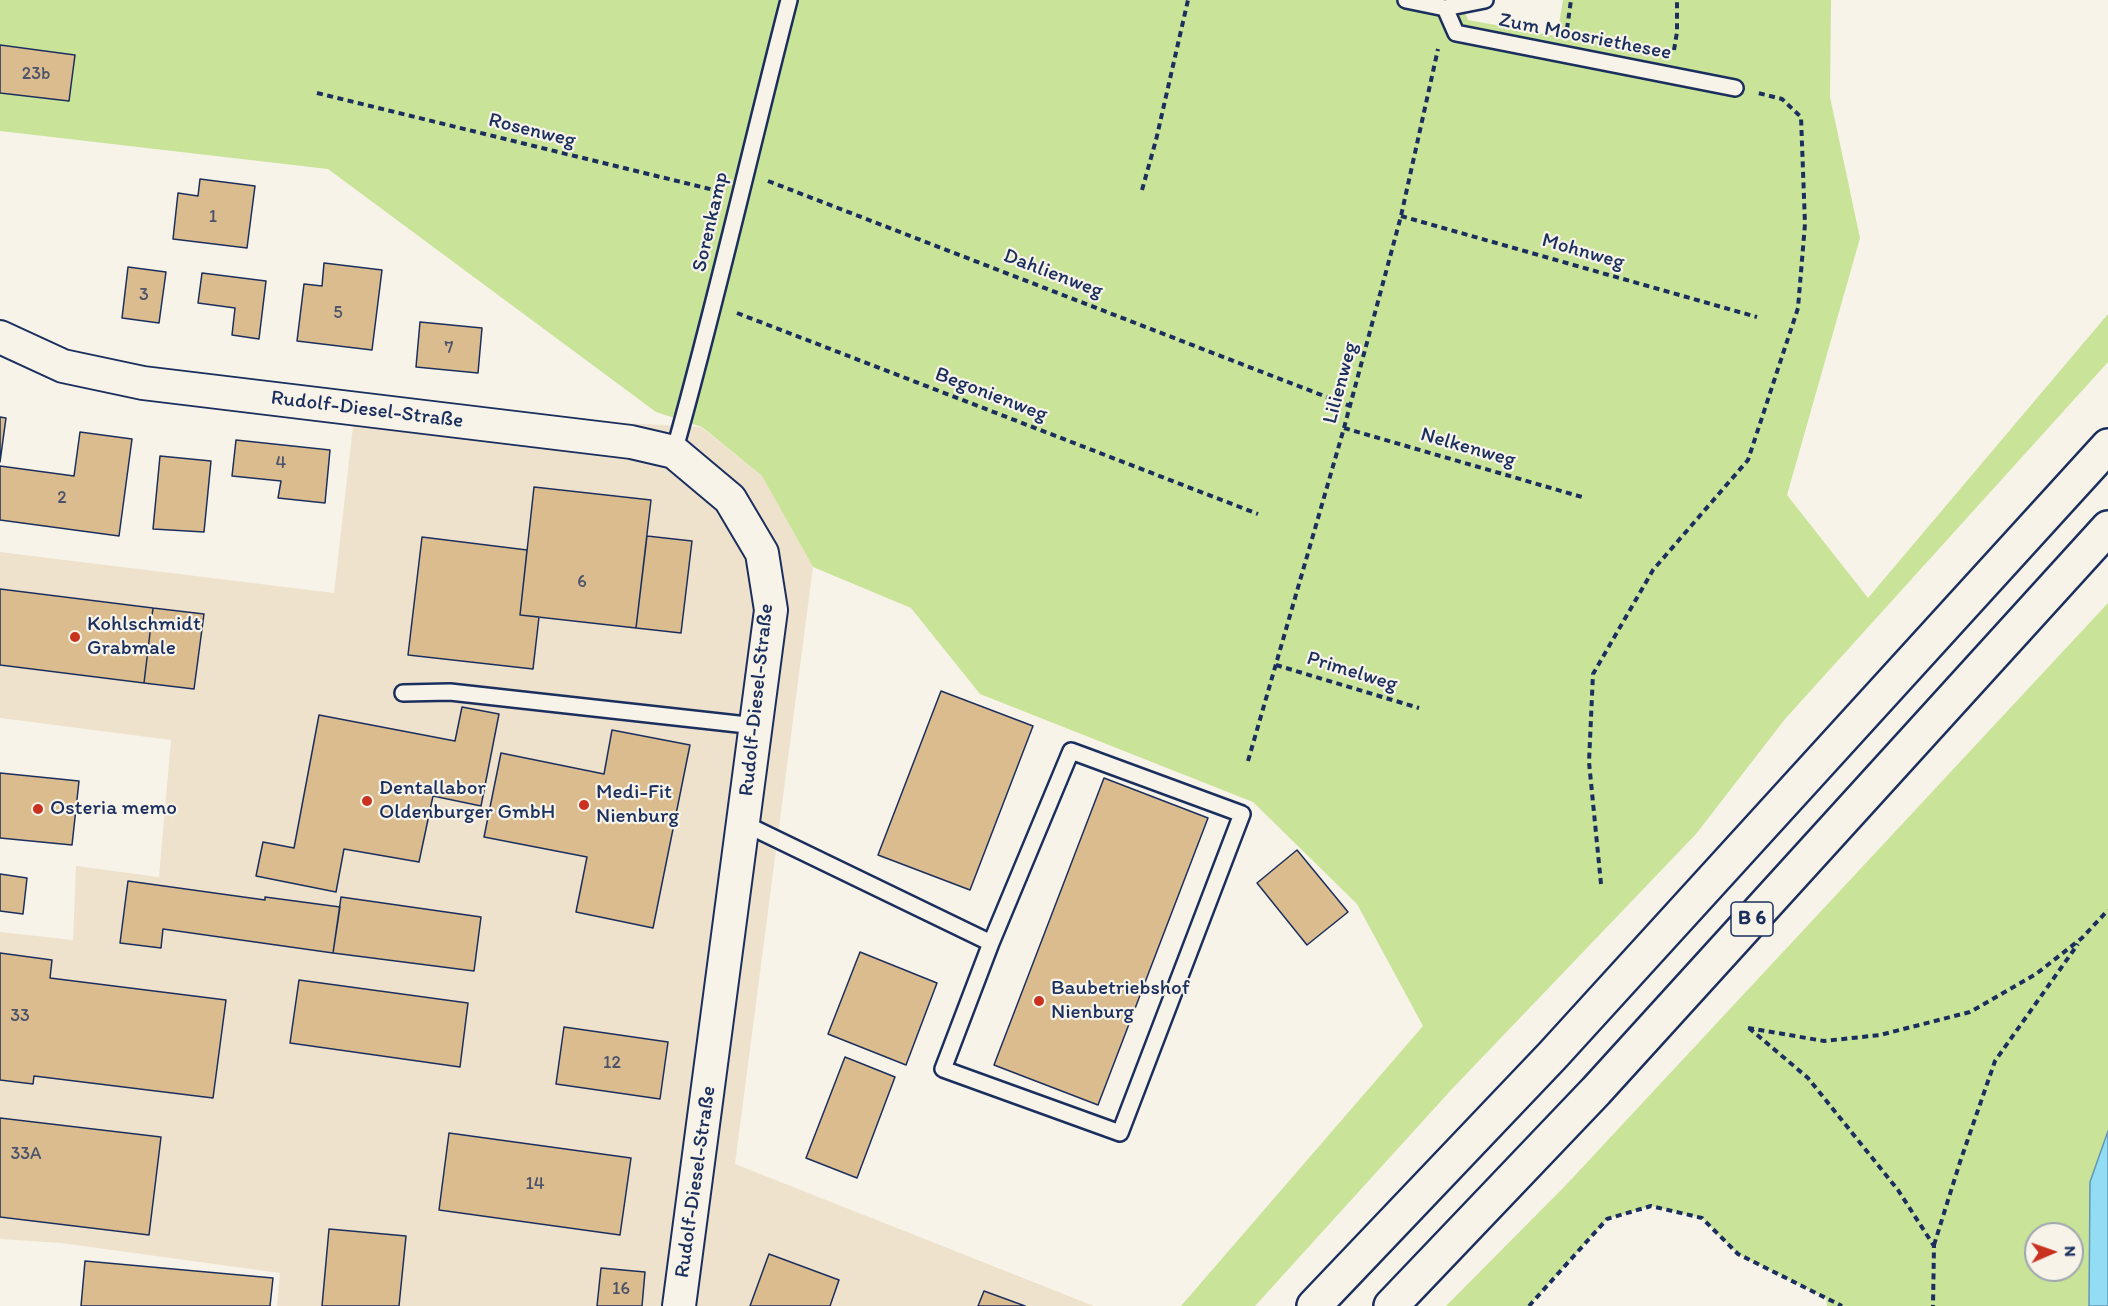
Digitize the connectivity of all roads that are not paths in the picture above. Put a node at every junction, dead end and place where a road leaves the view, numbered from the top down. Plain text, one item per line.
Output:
1 (789, 0) edge
2 (1406, 0) edge
3 (1485, 0) edge
4 (1445, 8) junction
5 (1735, 87) road end
6 (0, 337) edge
7 (2108, 446) edge
8 (674, 452) junction
9 (2108, 528) edge
10 (403, 693) dead end
11 (756, 726) junction
12 (743, 824) junction
13 (990, 943) junction
14 (679, 1306) edge
15 (1314, 1306) edge
16 (1391, 1306) edge

1 - 8 lane, Sorenkamp
2 - 4 lane
3 - 4 lane
4 - 5 lane, Zum Moosriethesee
6 - 8 street, Rudolf-Diesel-Straße
7 - 15 highway, B 6
8 - 11 street, Rudolf-Diesel-Straße
9 - 16 highway, B 6
10 - 11 lane
11 - 12 street, Rudolf-Diesel-Straße
12 - 13 lane
12 - 14 street, Rudolf-Diesel-Straße
13 - 13 lane

